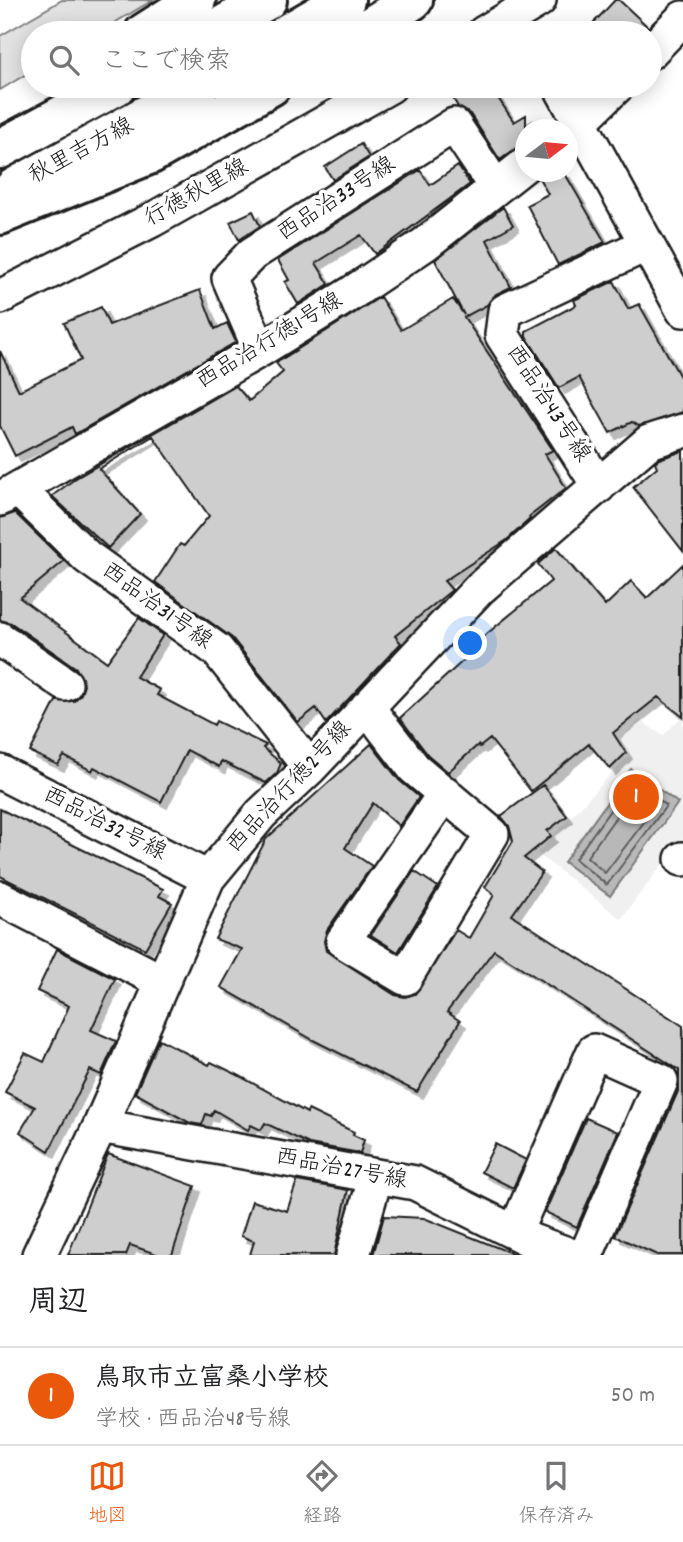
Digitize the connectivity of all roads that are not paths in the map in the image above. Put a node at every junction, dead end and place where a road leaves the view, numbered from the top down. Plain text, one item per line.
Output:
1 (196, 0) edge
2 (267, 0) edge
3 (345, 0) edge
4 (413, 0) edge
5 (683, 18) edge
6 (163, 21) edge
7 (231, 21) edge
8 (309, 21) edge
9 (379, 21) edge
10 (662, 40) edge
11 (42, 98) edge
12 (94, 98) edge
13 (177, 98) edge
14 (250, 98) edge
15 (369, 98) edge
16 (564, 98) edge
17 (605, 98) edge
18 (571, 119) edge
19 (578, 124) edge
20 (0, 125) edge
21 (578, 134) edge
22 (0, 149) edge
23 (515, 172) edge
24 (495, 186) junction
25 (0, 196) edge
26 (0, 215) edge
27 (648, 244) junction
28 (0, 297) edge
29 (683, 310) edge
30 (260, 350) junction
31 (683, 431) edge
32 (599, 486) junction
33 (9, 494) edge
34 (0, 639) edge
35 (65, 684) dead end
36 (366, 707) junction
37 (310, 768) junction
38 (0, 772) edge
39 (445, 793) junction
40 (208, 878) junction
41 (0, 898) edge
42 (161, 981) junction
43 (100, 1126) junction
44 (376, 1176) junction
45 (526, 1243) edge
46 (40, 1255) edge
47 (353, 1255) edge
48 (570, 1255) edge
49 (586, 1255) edge

1 - 6 main road
2 - 7 main road
3 - 8 main road
4 - 9 main road
5 - 10 street
11 - 20 main road
12 - 22 main road, 秋里吉方線
13 - 25 main road, 秋里吉方線
14 - 26 main road
15 - 28 street, 行徳秋里線
16 - 18 street
17 - 19 street
21 - 27 street
23 - 24 street, 西品治行徳1号線
24 - 30 street, 西品治行徳1号線
24 - 30 street, 西品治33号線
27 - 29 street
27 - 32 street, 西品治43号線
30 - 33 street, 西品治行徳1号線
31 - 32 street, 西品治行徳2号線
32 - 36 street, 西品治行徳2号線
33 - 37 street, 西品治31号線
34 - 35 street
36 - 37 street, 西品治行徳2号線
36 - 39 street
37 - 40 street, 西品治行徳2号線
38 - 40 street, 西品治32号線
39 - 39 street
40 - 42 street, 西品治行徳2号線
41 - 42 street
42 - 43 street, 西品治行徳2号線
43 - 44 street, 西品治27号線
43 - 46 street, 西品治行徳2号線
44 - 45 street, 西品治27号線
44 - 47 street
45 - 48 street, 西品治27号線
45 - 49 street

